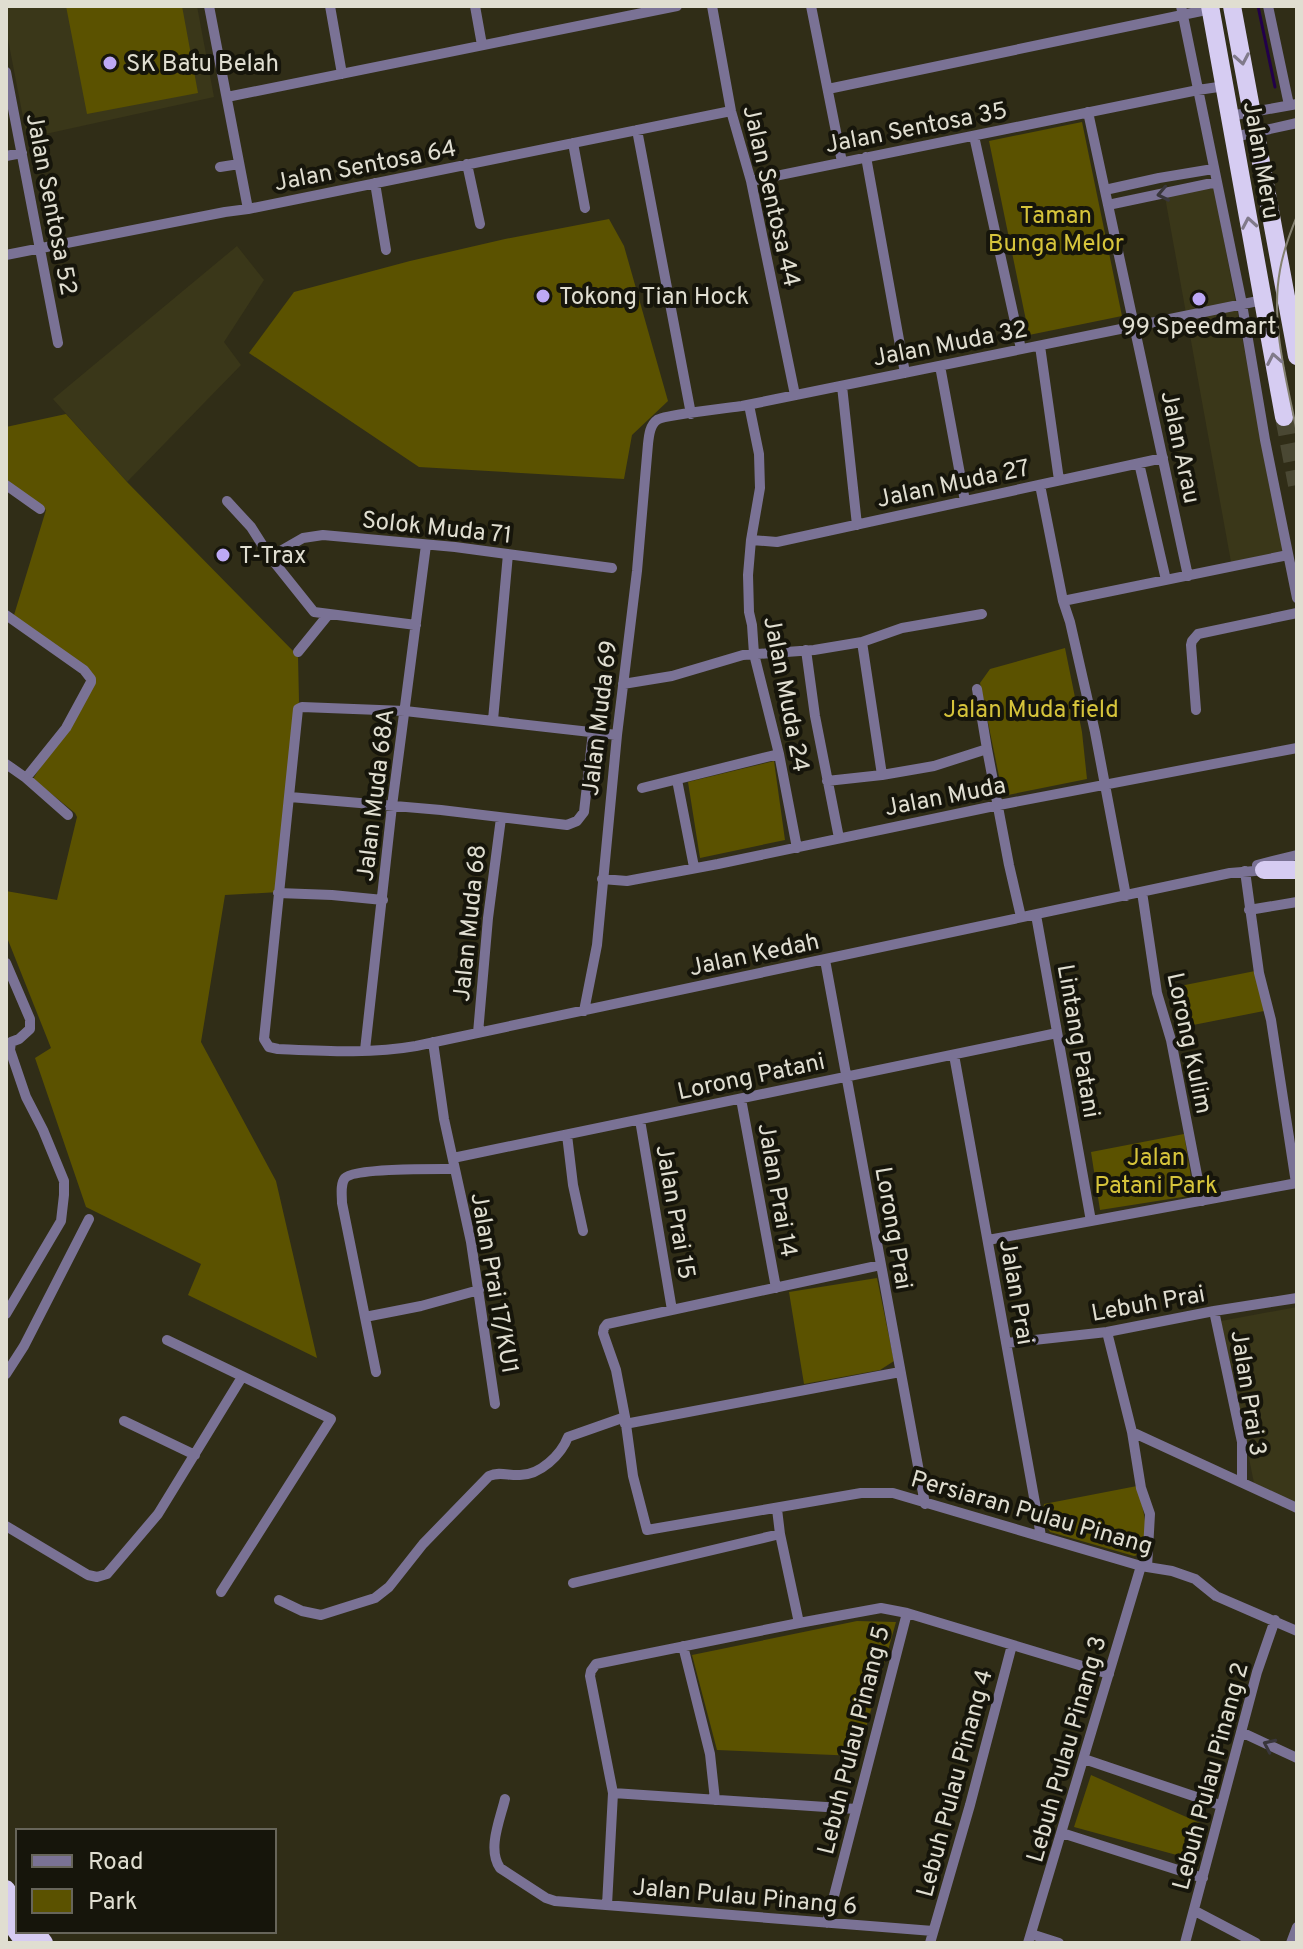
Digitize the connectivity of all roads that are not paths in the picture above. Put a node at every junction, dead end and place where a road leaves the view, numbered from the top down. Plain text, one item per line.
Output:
1 (209, 6) edge
2 (330, 6) edge
3 (475, 6) edge
4 (677, 6) edge
5 (712, 6) edge
6 (811, 6) edge
7 (1232, 6) edge
8 (1268, 6) edge
9 (1211, 7) edge
10 (1182, 10) edge
11 (619, 12) edge
12 (482, 45) junction
13 (6, 72) edge
14 (342, 74) junction
15 (1225, 86) junction
16 (828, 89) junction
17 (1198, 90) junction
18 (227, 97) junction
19 (1293, 104) edge
20 (731, 111) junction
21 (1088, 112) junction
22 (1252, 112) junction
23 (1230, 116) junction
24 (1297, 123) edge
25 (637, 130) junction
26 (1256, 132) junction
27 (974, 136) junction
28 (1234, 137) junction
29 (573, 143) junction
30 (22, 153) junction
31 (6, 156) edge
32 (866, 157) junction
33 (842, 162) junction
34 (239, 164) junction
35 (467, 164) junction
36 (220, 167) dead end
37 (1213, 169) junction
38 (751, 181) junction
39 (1217, 182) junction
40 (375, 183) junction
41 (1105, 190) junction
42 (1108, 205) junction
43 (585, 208) dead end
44 (248, 209) junction
45 (480, 224) dead end
46 (40, 248) junction
47 (386, 250) dead end
48 (6, 255) edge
49 (1263, 300) junction
50 (1242, 304) junction
51 (1134, 326) junction
52 (58, 343) dead end
53 (1040, 346) junction
54 (1021, 349) junction
55 (1297, 356) edge
56 (940, 366) junction
57 (905, 373) junction
58 (842, 386) junction
59 (795, 395) junction
60 (749, 405) junction
61 (691, 414) junction
62 (1284, 417) tunnel mouth
63 (650, 430) joint
64 (1163, 458) junction
65 (1139, 463) junction
66 (1059, 480) junction
67 (6, 485) edge
68 (1040, 485) junction
69 (227, 501) dead end
70 (965, 501) junction
71 (40, 509) dead end
72 (857, 525) junction
73 (751, 540) junction
74 (426, 545) junction
75 (508, 554) junction
76 (1288, 555) junction
77 (270, 557) junction
78 (609, 568) dead end
79 (1188, 576) junction
80 (1166, 580) junction
81 (1297, 598) edge
82 (1063, 601) junction
83 (1297, 613) edge
84 (982, 614) dead end
85 (6, 615) edge
86 (328, 615) junction
87 (416, 625) junction
88 (862, 642) junction
89 (806, 650) junction
90 (298, 652) dead end
91 (754, 654) junction
92 (623, 684) junction
93 (977, 689) dead end
94 (1196, 710) dead end
95 (405, 711) junction
96 (493, 720) junction
97 (593, 732) junction
98 (617, 735) junction
99 (1297, 748) edge
100 (987, 749) junction
101 (779, 754) junction
102 (6, 764) edge
103 (882, 775) junction
104 (26, 778) junction
105 (677, 780) junction
106 (827, 781) junction
107 (1105, 786) junction
108 (642, 788) dead end
109 (290, 797) junction
110 (999, 805) junction
111 (392, 806) junction
112 (68, 815) dead end
113 (501, 818) junction
114 (839, 838) junction
115 (797, 848) junction
116 (1297, 855) edge
117 (694, 867) junction
118 (1297, 868) edge
119 (1254, 870) junction
120 (602, 879) junction
121 (1142, 892) junction
122 (278, 893) junction
123 (1126, 896) junction
124 (383, 900) junction
125 (1297, 902) edge
126 (1249, 910) junction
127 (1036, 915) junction
128 (1021, 917) junction
129 (825, 960) junction
130 (6, 963) edge
131 (584, 1011) junction
132 (478, 1033) junction
133 (1057, 1033) junction
134 (9, 1042) edge
135 (433, 1042) junction
136 (365, 1050) junction
137 (954, 1055) junction
138 (846, 1077) junction
139 (741, 1099) junction
140 (640, 1120) junction
141 (567, 1135) junction
142 (454, 1164) junction
143 (1296, 1183) edge
144 (1202, 1201) junction
145 (89, 1219) dead end
146 (1091, 1221) junction
147 (583, 1231) dead end
148 (988, 1240) junction
149 (881, 1265) junction
150 (776, 1288) junction
151 (479, 1290) junction
152 (1297, 1298) edge
153 (7, 1308) edge
154 (672, 1310) junction
155 (1214, 1311) junction
156 (365, 1317) junction
157 (1107, 1332) junction
158 (167, 1340) dead end
159 (1006, 1343) junction
160 (376, 1372) dead end
161 (900, 1372) junction
162 (6, 1374) edge
163 (242, 1377) junction
164 (495, 1404) dead end
165 (625, 1420) junction
166 (124, 1421) dead end
167 (1132, 1432) junction
168 (195, 1455) junction
169 (1242, 1482) junction
170 (925, 1504) junction
171 (1297, 1508) edge
172 (777, 1509) junction
173 (6, 1526) edge
174 (780, 1534) junction
175 (1041, 1536) junction
176 (1144, 1566) junction
177 (573, 1583) dead end
178 (221, 1592) dead end
179 (279, 1600) dead end
180 (907, 1613) junction
181 (1275, 1620) junction
182 (799, 1623) junction
183 (1297, 1631) edge
184 (1012, 1645) junction
185 (683, 1646) junction
186 (1109, 1674) junction
187 (1241, 1732) junction
188 (1297, 1758) edge
189 (1084, 1759) junction
190 (613, 1793) junction
191 (505, 1799) dead end
192 (715, 1800) junction
193 (1220, 1805) junction
194 (856, 1809) junction
195 (1062, 1833) junction
196 (1203, 1878) junction
197 (6, 1889) edge
198 (607, 1905) junction
199 (1195, 1911) junction
200 (10, 1919) edge
201 (827, 1923) junction
202 (1297, 1927) edge
203 (933, 1931) junction
204 (1030, 1939) edge
205 (930, 1943) edge
206 (1059, 1943) edge
207 (1185, 1943) edge
208 (1256, 1943) edge
209 (1291, 1943) edge

1 - 18 street
2 - 14 street
3 - 12 street
4 - 11 street
5 - 20 street, Jalan Sentosa 44
6 - 16 street
7 -> 22 highway, Jalan Meru
8 - 19 street
9 - 10 street
9 - 15 highway, Jalan Meru
10 - 16 street
10 - 17 street
11 - 12 street
12 - 14 street
13 - 30 street, Jalan Sentosa 52
14 - 18 street
15 - 17 street, Jalan Sentosa 35
15 - 23 highway, Jalan Meru
16 - 33 street
17 - 21 street, Jalan Sentosa 35
17 - 37 street
18 - 34 street
19 - 22 street
20 - 25 street, Jalan Sentosa 64
20 - 38 street, Jalan Sentosa 44
21 - 27 street, Jalan Sentosa 35
21 - 41 street
22 - 23 street
22 - 26 highway, Jalan Meru
23 - 28 highway, Jalan Meru
24 - 26 street
25 - 29 street, Jalan Sentosa 64
25 - 61 street
26 - 28 street
26 - 55 highway, Jalan Meru
27 - 32 street, Jalan Sentosa 35
27 - 54 street
49 -> 28 highway, Jalan Meru
29 - 35 street, Jalan Sentosa 64
29 - 43 street
30 - 31 street
30 - 46 street, Jalan Sentosa 52
32 - 33 street, Jalan Sentosa 35
32 - 57 street
33 - 38 street, Jalan Sentosa 35
34 - 36 street
34 - 44 street
35 - 40 street, Jalan Sentosa 64
35 - 45 street
37 - 39 street
37 - 41 street
38 - 59 street, Jalan Sentosa 44
39 -> 42 street
39 - 50 street
40 - 44 street, Jalan Sentosa 64
40 - 47 street
41 - 42 street
42 - 51 street
44 - 46 street, Jalan Sentosa 64
46 - 48 street, Jalan Sentosa 64
46 - 52 street, Jalan Sentosa 52
49 - 50 street, Jalan Muda 32
62 -> 49 highway, Jalan Meru
50 - 51 street, Jalan Muda 32
50 - 76 street
51 - 53 street, Jalan Muda 32
51 - 64 street, Jalan Arau
53 - 54 street, Jalan Muda 32
53 - 66 street
54 - 56 street, Jalan Muda 32
56 - 57 street, Jalan Muda 32
56 - 70 street
57 - 58 street, Jalan Muda 32
58 - 59 street, Jalan Muda 32
58 - 72 street
59 - 60 street, Jalan Muda 32
60 - 61 street, Jalan Muda 32
60 - 73 street, Jalan Muda 24
61 - 63 street, Jalan Muda 32
63 - 92 street, Jalan Muda 69
64 - 65 street, Jalan Muda 27
64 - 79 street, Jalan Arau
65 - 66 street, Jalan Muda 27
65 - 80 street, Jalan Arau
66 - 68 street, Jalan Muda 27
67 - 71 street
68 - 70 street, Jalan Muda 27
68 - 82 street
69 - 77 street
70 - 72 street, Jalan Muda 27
72 - 73 street, Jalan Muda 27
73 - 91 street, Jalan Muda 24
74 - 75 street, Solok Muda 71
74 - 77 street, Solok Muda 71
74 - 87 street, Jalan Muda 68A
75 - 78 street, Solok Muda 71
75 - 96 street
76 - 79 street
76 - 81 street
77 - 86 street
79 - 80 street
80 - 82 street
82 - 107 street
83 - 94 street
84 - 88 street
85 - 104 street
86 - 87 street
86 - 90 street
87 - 95 street, Jalan Muda 68A
88 - 89 street
88 - 103 street
89 - 91 street
89 - 106 street
91 - 92 street
91 - 101 street, Jalan Muda 24
92 - 98 street, Jalan Muda 69
93 - 100 street
95 - 96 street
95 - 109 street
95 - 111 street, Jalan Muda 68A
96 - 97 street
97 - 98 street
97 - 113 street
98 - 120 street, Jalan Muda 69
99 - 107 street, Jalan Muda
100 - 103 street
100 - 110 street
101 - 105 street
101 - 115 street, Jalan Muda 24
102 - 104 street
103 - 106 street
104 - 112 street
105 - 108 street
105 - 117 street
106 - 114 street
107 - 110 street, Jalan Muda
107 - 123 street
109 - 111 street
109 - 122 street
110 - 114 street, Jalan Muda
110 - 128 street
111 - 113 street
111 - 124 street, Jalan Muda 68A
113 - 132 street, Jalan Muda 68
114 - 115 street, Jalan Muda
115 - 117 street, Jalan Muda
116 - 119 street, Jalan Kedah
117 - 120 street, Jalan Muda
118 - 119 highway
119 - 121 street, Jalan Kedah
119 - 126 street
120 - 131 street, Jalan Muda 69
121 - 123 street, Jalan Kedah
121 - 144 street, Lorong Kulim
122 - 124 street
122 - 136 street, Jalan Kedah
123 - 127 street, Jalan Kedah
124 - 136 street, Jalan Muda 68A
125 - 126 street
126 - 143 street
127 - 128 street, Jalan Kedah
127 - 133 street, Lintang Patani
128 - 129 street, Jalan Kedah
129 - 131 street, Jalan Kedah
129 - 138 street, Lorong Prai
130 - 134 street
131 - 132 street, Jalan Kedah
132 - 135 street, Jalan Kedah
133 - 137 street, Lorong Patani
133 - 146 street, Lintang Patani
134 - 153 street
135 - 136 street, Jalan Kedah
135 - 142 street, Jalan Prai 17/KU1
137 - 138 street, Lorong Patani
137 - 148 street, Jalan Prai
138 - 139 street, Lorong Patani
138 - 149 street, Lorong Prai
139 - 140 street, Lorong Patani
139 - 150 street, Jalan Prai 14
140 - 141 street, Lorong Patani
140 - 154 street, Jalan Prai 15
141 - 142 street, Lorong Patani
141 - 147 street
142 - 151 street, Jalan Prai 17/KU1
142 - 156 street, Lorong Patani
143 - 144 street
144 - 146 street
145 - 162 street
146 - 148 street
148 - 159 street, Jalan Prai
149 - 150 street
149 - 161 street, Lorong Prai
150 - 154 street
151 - 156 street
151 - 164 street, Jalan Prai 17/KU1
152 - 155 street, Lebuh Prai
154 - 165 street
155 - 157 street, Lebuh Prai
155 - 169 street, Jalan Prai 3
156 - 160 street
157 - 159 street, Lebuh Prai
157 - 167 street, Lebuh Pulau Pinang 3
158 - 163 street
159 - 175 street, Jalan Prai
161 - 165 street
161 - 170 street, Lorong Prai
163 - 168 street
163 - 178 street
165 - 172 street, Persiaran Pulau Pinang
165 - 179 street
166 - 168 street
167 - 169 street
167 - 176 street, Lebuh Pulau Pinang 3
168 - 173 street
169 - 171 street
170 - 172 street, Persiaran Pulau Pinang
170 - 175 street, Persiaran Pulau Pinang
172 - 174 street
174 - 177 street
174 - 182 street
175 - 176 street, Persiaran Pulau Pinang
176 - 181 street, Persiaran Pulau Pinang
176 - 186 street, Lebuh Pulau Pinang 3
180 - 182 street
180 - 184 street
180 - 194 street, Lebuh Pulau Pinang 5
181 - 183 street, Persiaran Pulau Pinang
181 - 187 street, Lebuh Pulau Pinang 2
182 - 185 street
184 - 186 street
184 - 203 street, Lebuh Pulau Pinang 4
185 - 190 street
185 - 192 street
186 - 189 street, Lebuh Pulau Pinang 3
188 -> 187 street
187 - 193 street, Lebuh Pulau Pinang 2
189 - 193 street
189 - 195 street, Lebuh Pulau Pinang 3
190 - 192 street
190 - 198 street
191 - 198 street, Jalan Pulau Pinang 6
192 - 194 street
193 - 196 street, Lebuh Pulau Pinang 2
194 - 201 street, Lebuh Pulau Pinang 5
195 - 196 street
195 - 204 street, Lebuh Pulau Pinang 3
196 - 199 street, Lebuh Pulau Pinang 2
197 - 200 highway
198 - 201 street, Jalan Pulau Pinang 6
199 - 207 street, Lebuh Pulau Pinang 2
199 - 208 street
201 - 203 street, Jalan Pulau Pinang 6
202 - 209 street
203 - 205 street, Lebuh Pulau Pinang 4
204 - 206 street

